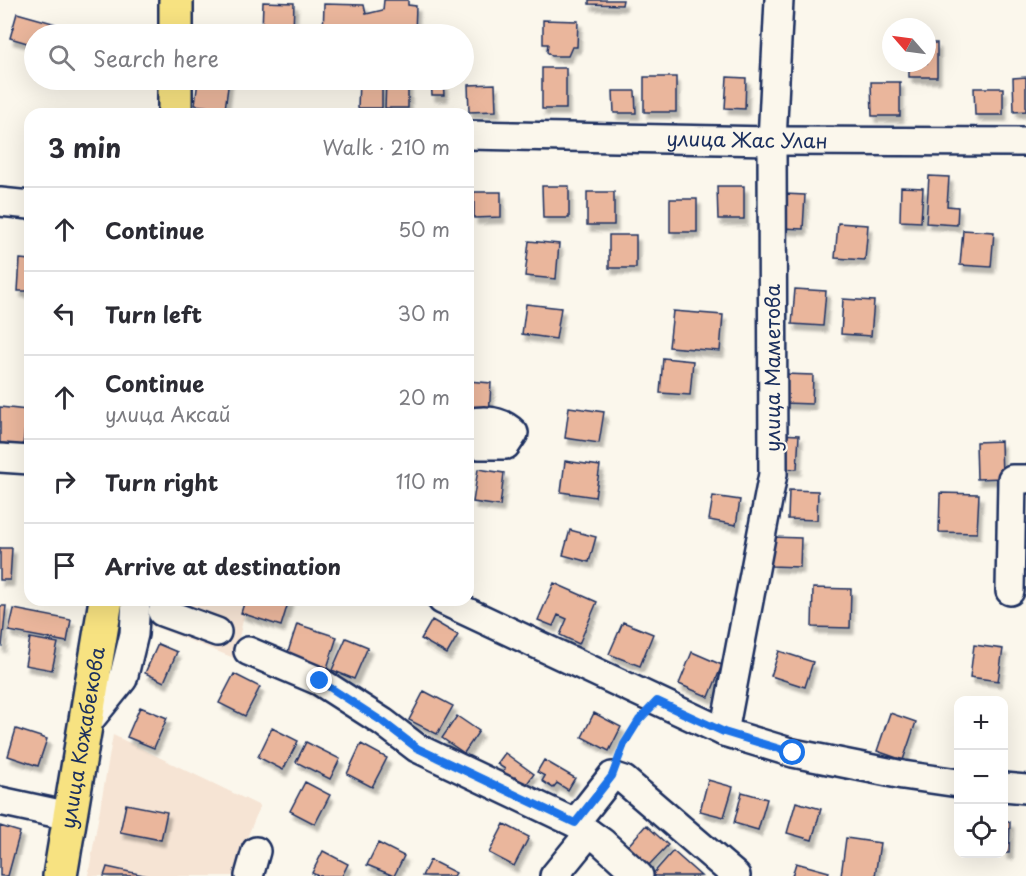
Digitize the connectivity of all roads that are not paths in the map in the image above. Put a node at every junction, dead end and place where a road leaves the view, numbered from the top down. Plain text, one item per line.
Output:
1 (176, 0) edge
2 (779, 0) edge
3 (176, 24) edge
4 (175, 90) edge
5 (175, 108) edge
6 (474, 135) edge
7 (771, 141) junction
8 (1026, 142) edge
9 (0, 202) edge
10 (24, 204) edge
11 (474, 422) edge
12 (474, 444) edge
13 (0, 458) edge
14 (24, 460) edge
15 (1026, 479) edge
16 (1010, 591) dead end
17 (104, 606) edge
18 (136, 606) edge
19 (163, 606) edge
20 (455, 606) edge
21 (217, 632) dead end
22 (134, 634) junction
23 (248, 651) dead end
24 (85, 726) junction
25 (724, 732) junction
26 (954, 782) edge
27 (1008, 787) edge
28 (1026, 789) edge
29 (0, 801) edge
30 (69, 816) junction
31 (582, 828) junction
32 (60, 876) edge
33 (554, 876) edge
34 (639, 876) edge
35 (736, 876) edge

1 - 3 main road
2 - 7 street, улица Маметова
4 - 5 main road
6 - 7 street, улица Жас Улан
7 - 8 street, улица Жас Улан
7 - 25 street, улица Маметова
9 - 10 street
11 - 12 street
13 - 14 street
15 - 16 street
17 - 24 main road, улица Кожабекова
18 - 22 street
19 - 21 street
19 - 22 street
20 - 25 street
22 - 24 street
23 - 31 street
24 - 30 main road, улица Кожабекова
25 - 26 street
27 - 28 street
29 - 30 street
30 - 32 main road, улица Кожабекова
31 - 33 street
31 - 34 street
31 - 35 street

